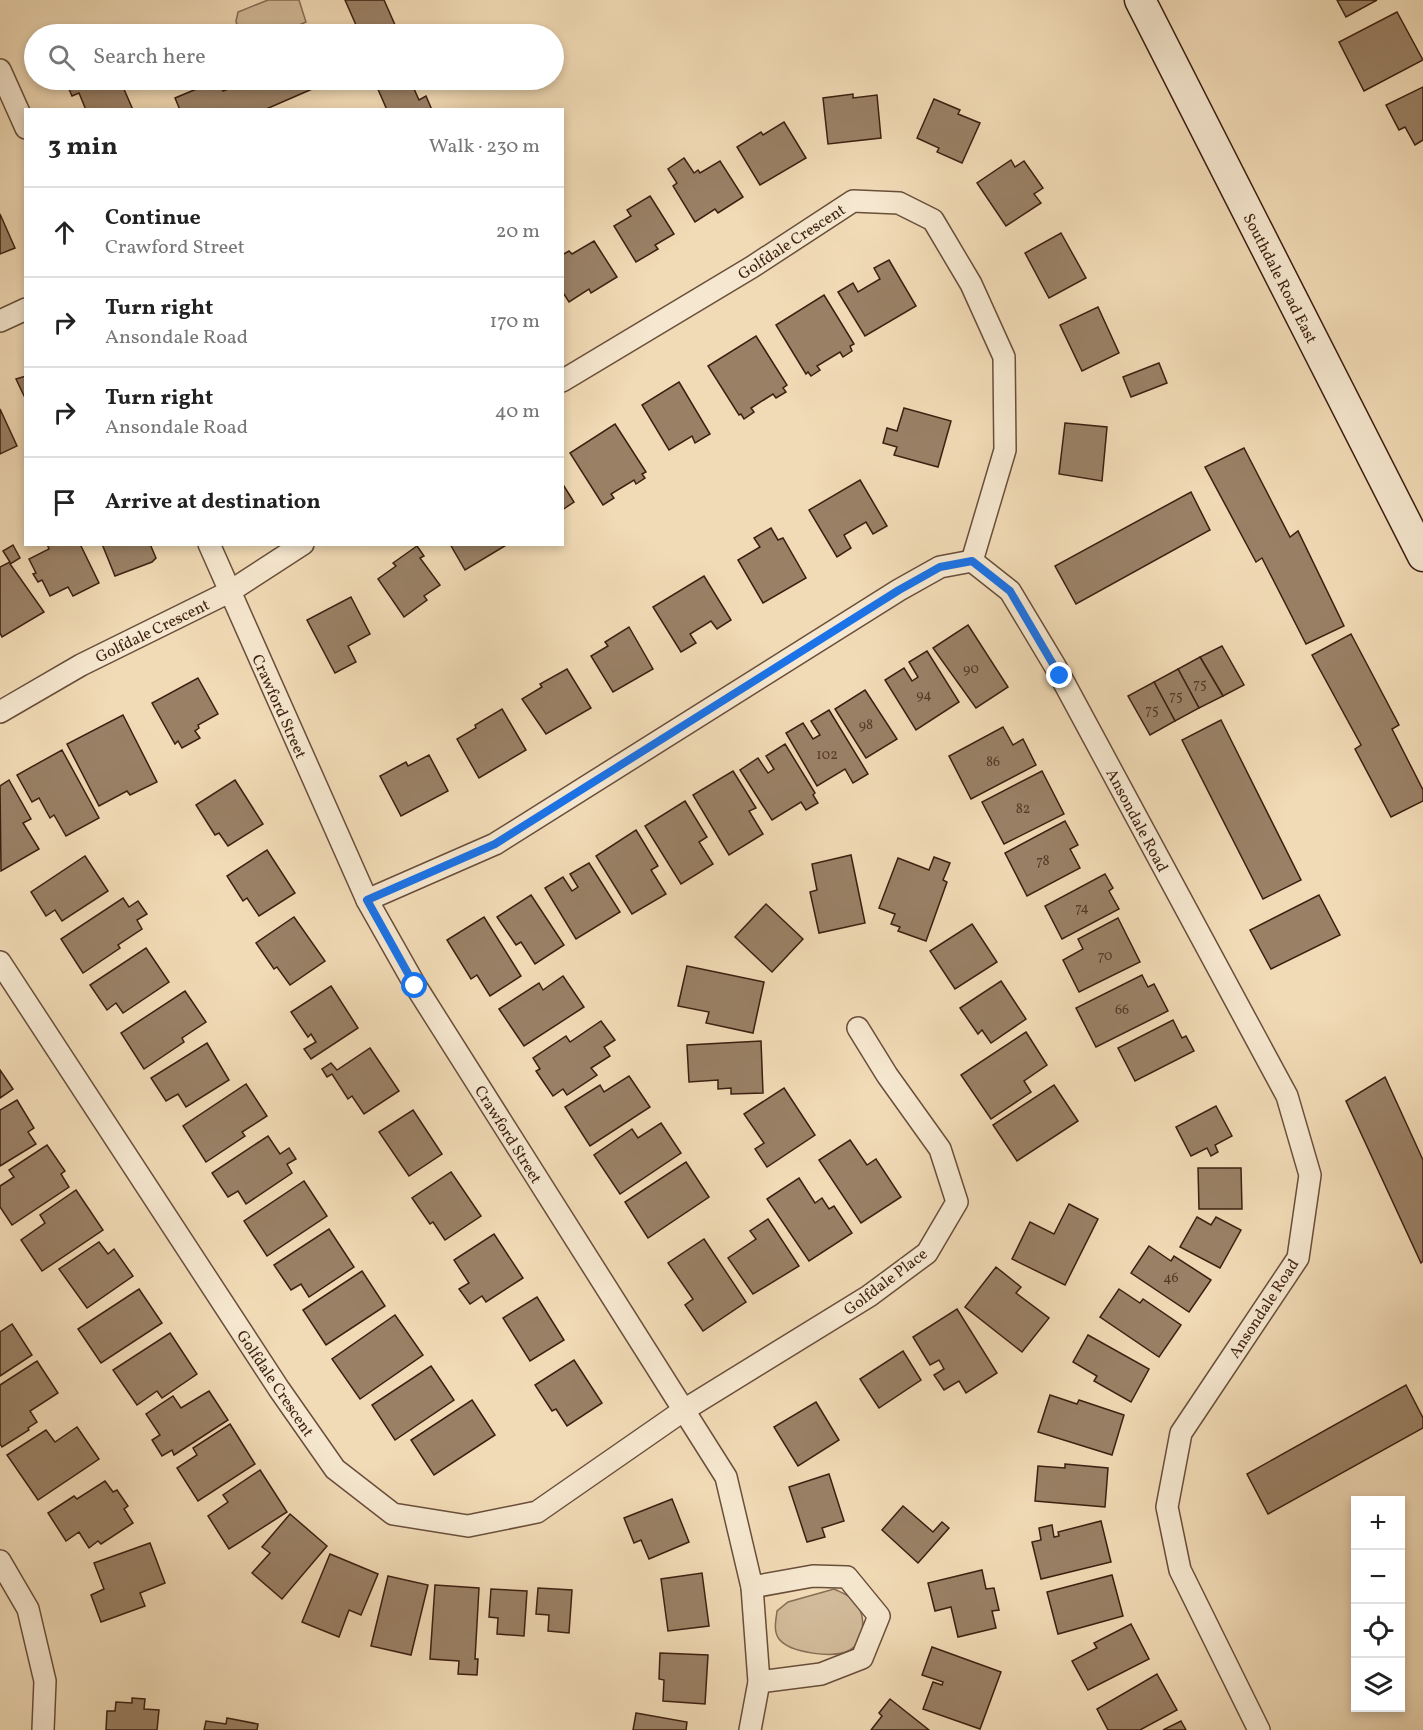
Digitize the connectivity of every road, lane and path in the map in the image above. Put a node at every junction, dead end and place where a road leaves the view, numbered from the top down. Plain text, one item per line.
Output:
1 (1140, 0) edge
2 (0, 70) edge
3 (24, 124) edge
4 (24, 310) edge
5 (0, 321) edge
6 (564, 380) edge
7 (210, 546) edge
8 (300, 546) edge
9 (1423, 556) edge
10 (972, 561) junction
11 (229, 592) junction
12 (0, 712) edge
13 (367, 900) junction
14 (0, 962) edge
15 (858, 1028) dead end
16 (684, 1410) junction
17 (0, 1561) edge
18 (752, 1587) junction
19 (759, 1682) junction
20 (43, 1730) edge
21 (750, 1730) edge
22 (1259, 1730) edge

1 - 9 main road, Southdale Road East
2 - 3 street
4 - 5 street
6 - 10 street, Golfdale Crescent
7 - 11 street, Crawford Street
8 - 11 street, Golfdale Crescent
10 - 13 street
10 - 22 street, Ansondale Road
11 - 12 street, Golfdale Crescent
11 - 13 street, Crawford Street
13 - 16 street, Crawford Street
14 - 16 street, Golfdale Crescent
15 - 16 street, Golfdale Place
16 - 18 street, Crawford Street
17 - 20 street
18 - 19 street, Crawford Street
18 - 19 street
19 - 21 street, Crawford Street

